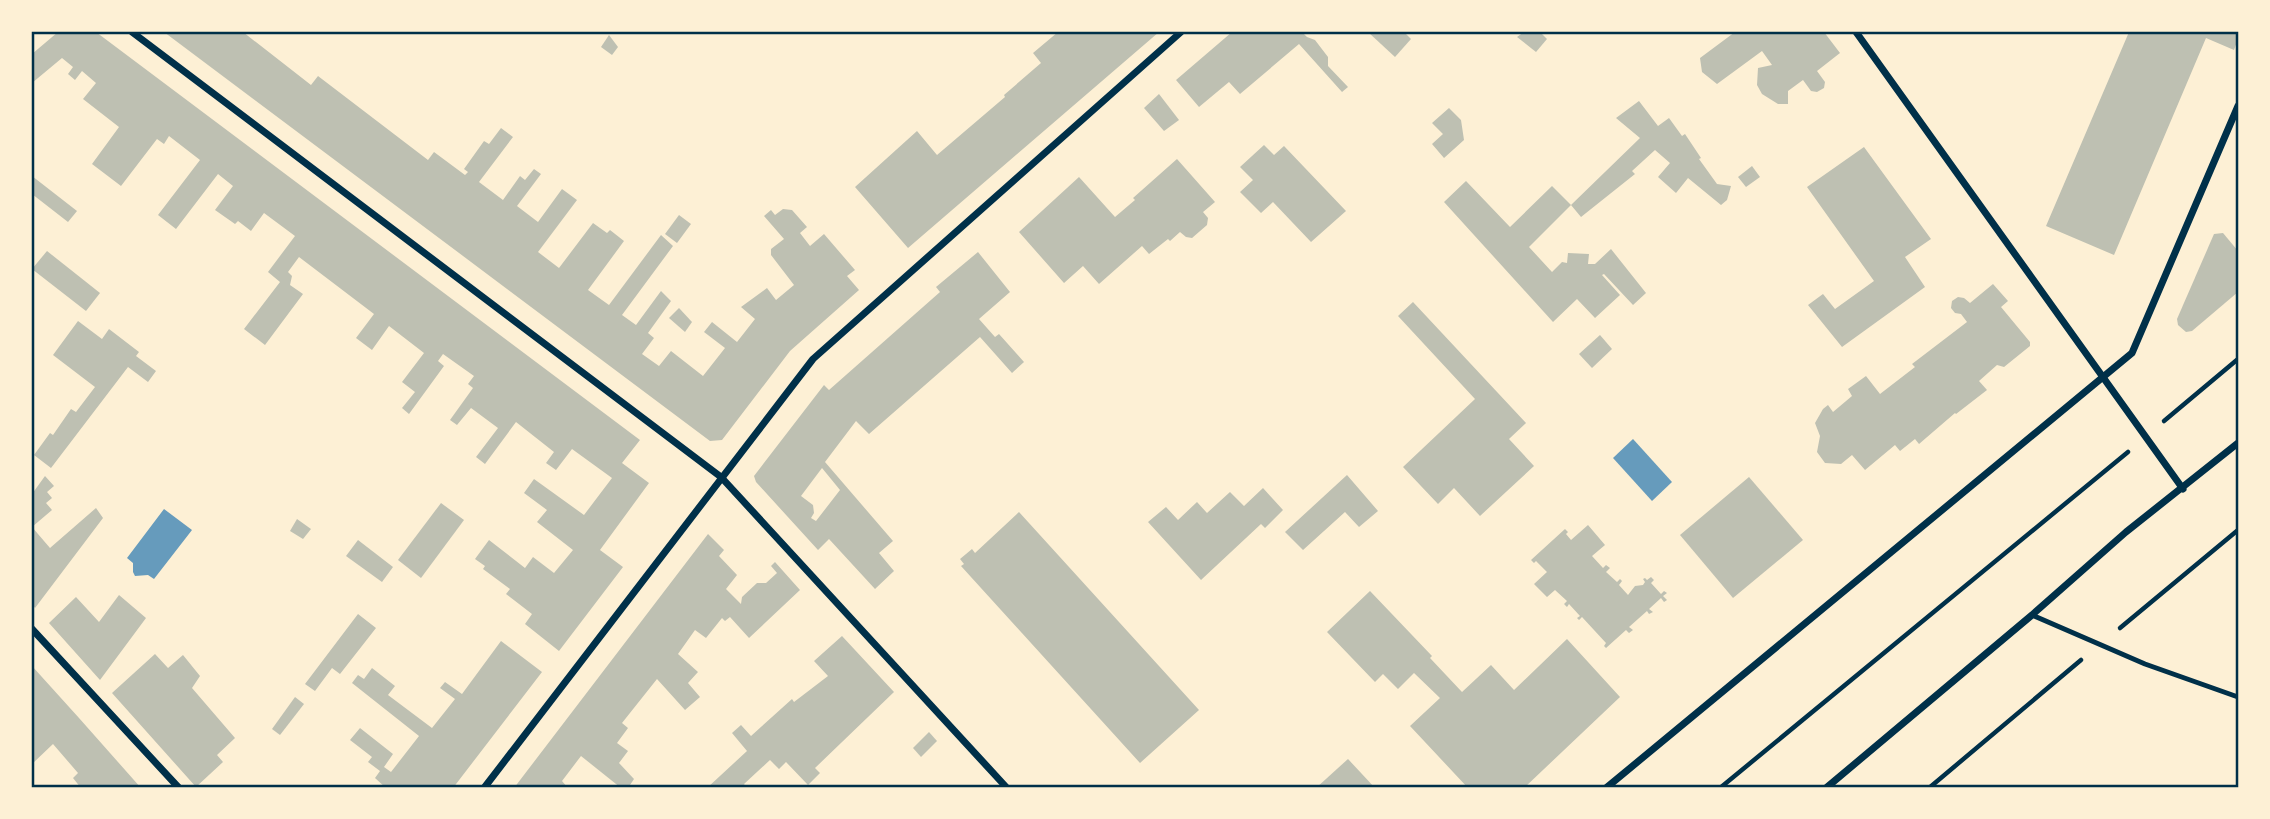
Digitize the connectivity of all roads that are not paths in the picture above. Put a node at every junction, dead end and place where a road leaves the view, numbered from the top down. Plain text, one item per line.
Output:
1 (132, 32) edge
2 (1181, 32) edge
3 (1856, 32) edge
4 (2238, 106) edge
5 (2103, 377) junction
6 (2238, 443) edge
7 (721, 477) junction
8 (2183, 489) junction
9 (2032, 615) junction
10 (32, 629) edge
11 (2238, 697) edge
12 (179, 788) edge
13 (484, 788) edge
14 (1007, 788) edge
15 (1606, 788) edge
16 (1826, 788) edge

1 - 7 street
2 - 7 street
3 - 5 street
4 - 5 street
5 - 8 street
5 - 15 street
6 - 8 street
7 - 13 street
7 - 14 street
8 - 9 street
9 - 11 lane
9 - 16 street
10 - 12 street

